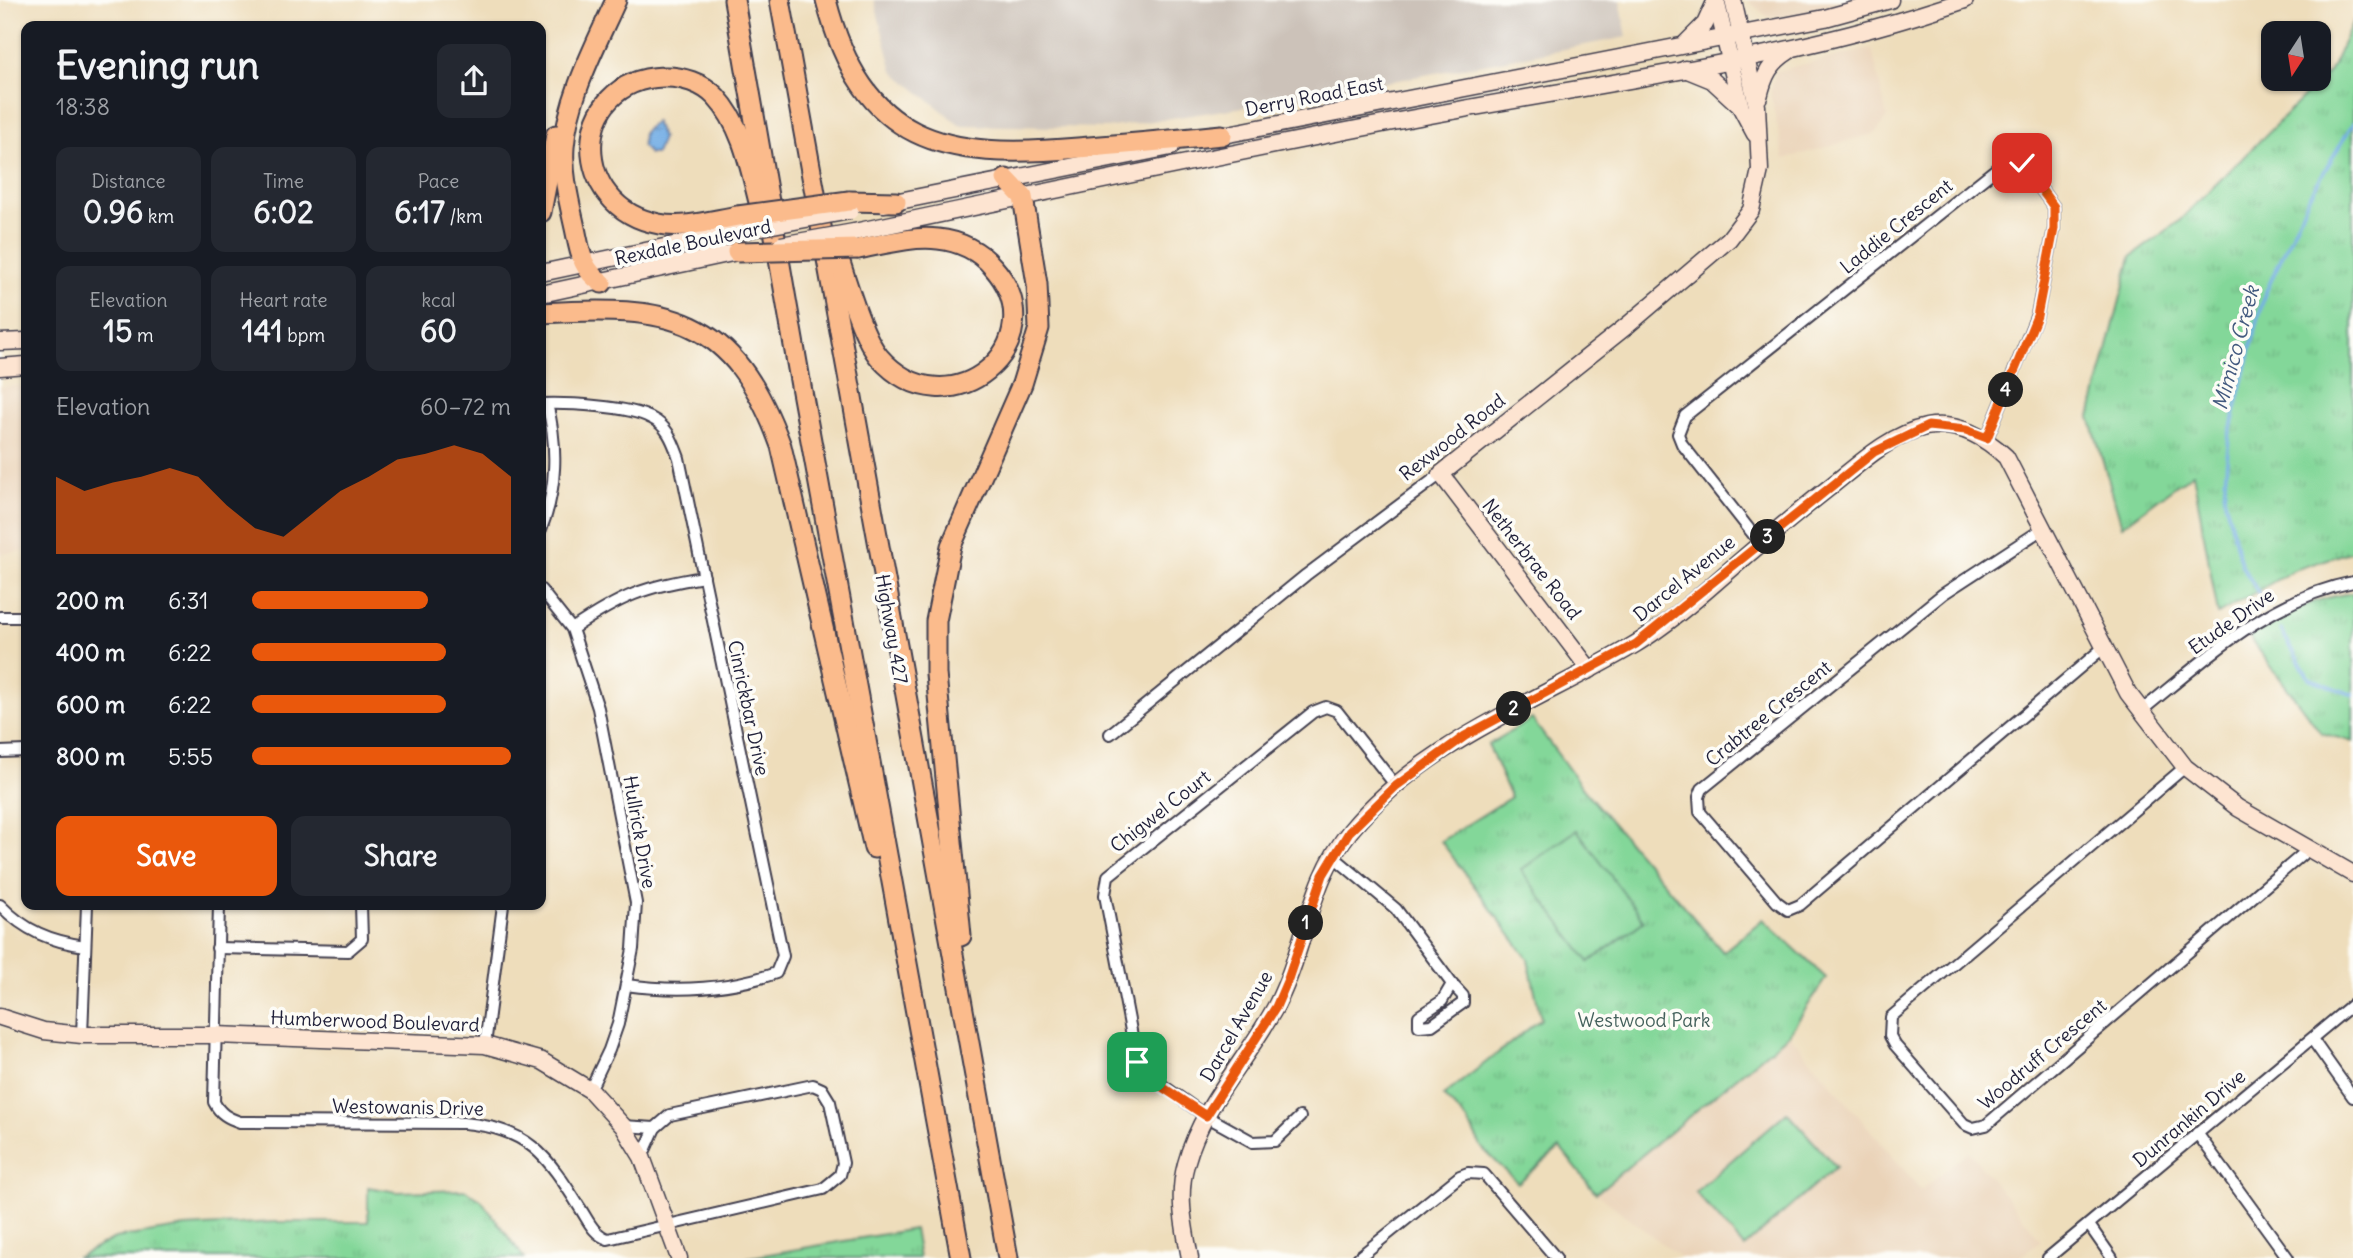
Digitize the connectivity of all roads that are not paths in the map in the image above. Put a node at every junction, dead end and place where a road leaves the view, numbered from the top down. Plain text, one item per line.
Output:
1 (616, 0) edge
2 (734, 0) edge
3 (780, 0) edge
4 (826, 0) edge
5 (1716, 0) edge
6 (1733, 0) edge
7 (1890, 0) edge
8 (1965, 0) edge
9 (1776, 27) junction
10 (1742, 32) junction
11 (1724, 37) junction
12 (1684, 45) junction
13 (1793, 49) junction
14 (1747, 57) junction
15 (1730, 61) junction
16 (1683, 68) junction
17 (579, 84) junction
18 (1749, 107) junction
19 (1222, 135) junction
20 (1006, 179) junction
21 (813, 188) junction
22 (546, 189) edge
23 (1023, 197) junction
24 (896, 202) joint
25 (742, 223) junction
26 (856, 240) junction
27 (737, 252) joint
28 (583, 264) junction
29 (546, 272) edge
30 (602, 283) junction
31 (787, 290) junction
32 (546, 293) edge
33 (546, 313) edge
34 (21, 341) edge
35 (0, 342) edge
36 (21, 365) edge
37 (0, 367) edge
38 (546, 404) edge
39 (546, 408) edge
40 (1987, 438) junction
41 (1441, 474) junction
42 (546, 517) edge
43 (2041, 530) junction
44 (1760, 543) junction
45 (704, 577) junction
46 (2353, 582) edge
47 (546, 596) edge
48 (0, 617) edge
49 (21, 617) edge
50 (572, 629) junction
51 (2103, 648) junction
52 (1590, 670) junction
53 (2141, 711) junction
54 (1110, 734) dead end
55 (21, 751) edge
56 (0, 752) edge
57 (2185, 767) junction
58 (1396, 786) junction
59 (2310, 848) junction
60 (1334, 857) junction
61 (2353, 874) edge
62 (0, 905) edge
63 (86, 910) edge
64 (219, 910) edge
65 (361, 910) edge
66 (502, 910) edge
67 (85, 946) junction
68 (217, 948) junction
69 (910, 980) junction
70 (1452, 984) junction
71 (626, 985) junction
72 (2353, 1004) edge
73 (0, 1017) edge
74 (82, 1035) junction
75 (215, 1035) junction
76 (2312, 1039) junction
77 (485, 1045) junction
78 (973, 1062) junction
79 (590, 1090) junction
80 (2353, 1097) edge
81 (1206, 1116) junction
82 (1300, 1117) dead end
83 (622, 1126) junction
84 (655, 1128) junction
85 (2197, 1133) junction
86 (642, 1157) junction
87 (2089, 1225) junction
88 (666, 1226) junction
89 (1364, 1256) edge
90 (679, 1258) edge
91 (961, 1258) edge
92 (1008, 1258) edge
93 (1190, 1258) edge
94 (1556, 1258) edge
95 (2048, 1258) edge
96 (2112, 1258) edge
97 (2288, 1258) edge

1 - 17 highway
2 - 31 highway
3 - 21 highway, Highway 427
4 - 19 highway
5 - 11 street, Rexwood Road
5 - 12 street
6 - 9 street
6 - 10 street, Rexwood Road
7 - 9 street, Derry Road East
8 - 13 street
9 - 10 street, Derry Road East
10 - 11 street, Derry Road East
10 - 14 street, Rexwood Road
11 - 12 street, Derry Road East
11 - 15 street, Rexwood Road
12 - 19 street, Derry Road East
13 - 14 street
13 - 18 street
14 - 15 street
14 - 18 street, Rexwood Road
15 - 16 street
15 - 18 street, Rexwood Road
16 - 18 street
16 - 23 street
17 - 22 highway
17 - 28 highway
18 - 41 street, Rexwood Road
19 - 20 street, Derry Road East
20 - 23 highway
20 - 24 street, Derry Road East
21 - 26 highway
21 - 78 highway, Highway 427
23 - 26 street
23 - 78 highway
24 - 25 highway, bridge
25 - 28 street, Rexdale Boulevard
25 - 31 highway
26 - 27 highway, bridge
27 - 30 street, Rexdale Boulevard
28 - 29 street, Rexdale Boulevard
28 - 30 highway
30 - 32 street, Rexdale Boulevard
31 - 69 highway
33 - 69 highway
34 - 35 street
36 - 37 street
38 - 45 street, Cinrickbar Drive
39 - 42 street
40 - 43 street
40 - 44 street, Darcel Avenue
40 - 44 street, Laddie Crescent
41 - 52 street, Netherbrae Road
41 - 54 street, Rexwood Road
43 - 51 street
43 - 51 street, Crabtree Crescent
44 - 52 street, Darcel Avenue
45 - 50 street
45 - 71 street, Cinrickbar Drive
46 - 53 street, Etude Drive
47 - 50 street, Hullrick Drive
48 - 49 street
50 - 71 street, Hullrick Drive
51 - 53 street
52 - 58 street, Darcel Avenue
53 - 57 street
55 - 56 street
57 - 59 street
57 - 59 street, Woodruff Crescent
58 - 60 street, Darcel Avenue
58 - 81 street, Chigwel Court
59 - 61 street
60 - 70 street
60 - 81 street, Darcel Avenue
62 - 67 street
63 - 67 street
64 - 68 street
65 - 68 street
66 - 77 street
67 - 74 street
68 - 75 street
69 - 91 highway
70 - 70 street
71 - 79 street, Hullrick Drive
72 - 76 street, Dunrankin Drive
73 - 74 street, Humberwood Boulevard
74 - 75 street, Humberwood Boulevard
75 - 77 street, Humberwood Boulevard
75 - 88 street, Westowanis Drive
76 - 80 street
76 - 85 street, Dunrankin Drive
77 - 79 street, Humberwood Boulevard
78 - 92 highway, Highway 427
79 - 83 street, Humberwood Boulevard
81 - 82 street, Chigwel Court
81 - 93 street, Darcel Avenue
83 - 84 street
83 - 86 street, Humberwood Boulevard
84 - 86 street
84 - 88 street
85 - 87 street, Dunrankin Drive
85 - 97 street
86 - 88 street, Humberwood Boulevard
87 - 95 street, Dunrankin Drive
87 - 96 street
88 - 90 street, Humberwood Boulevard
89 - 94 street

